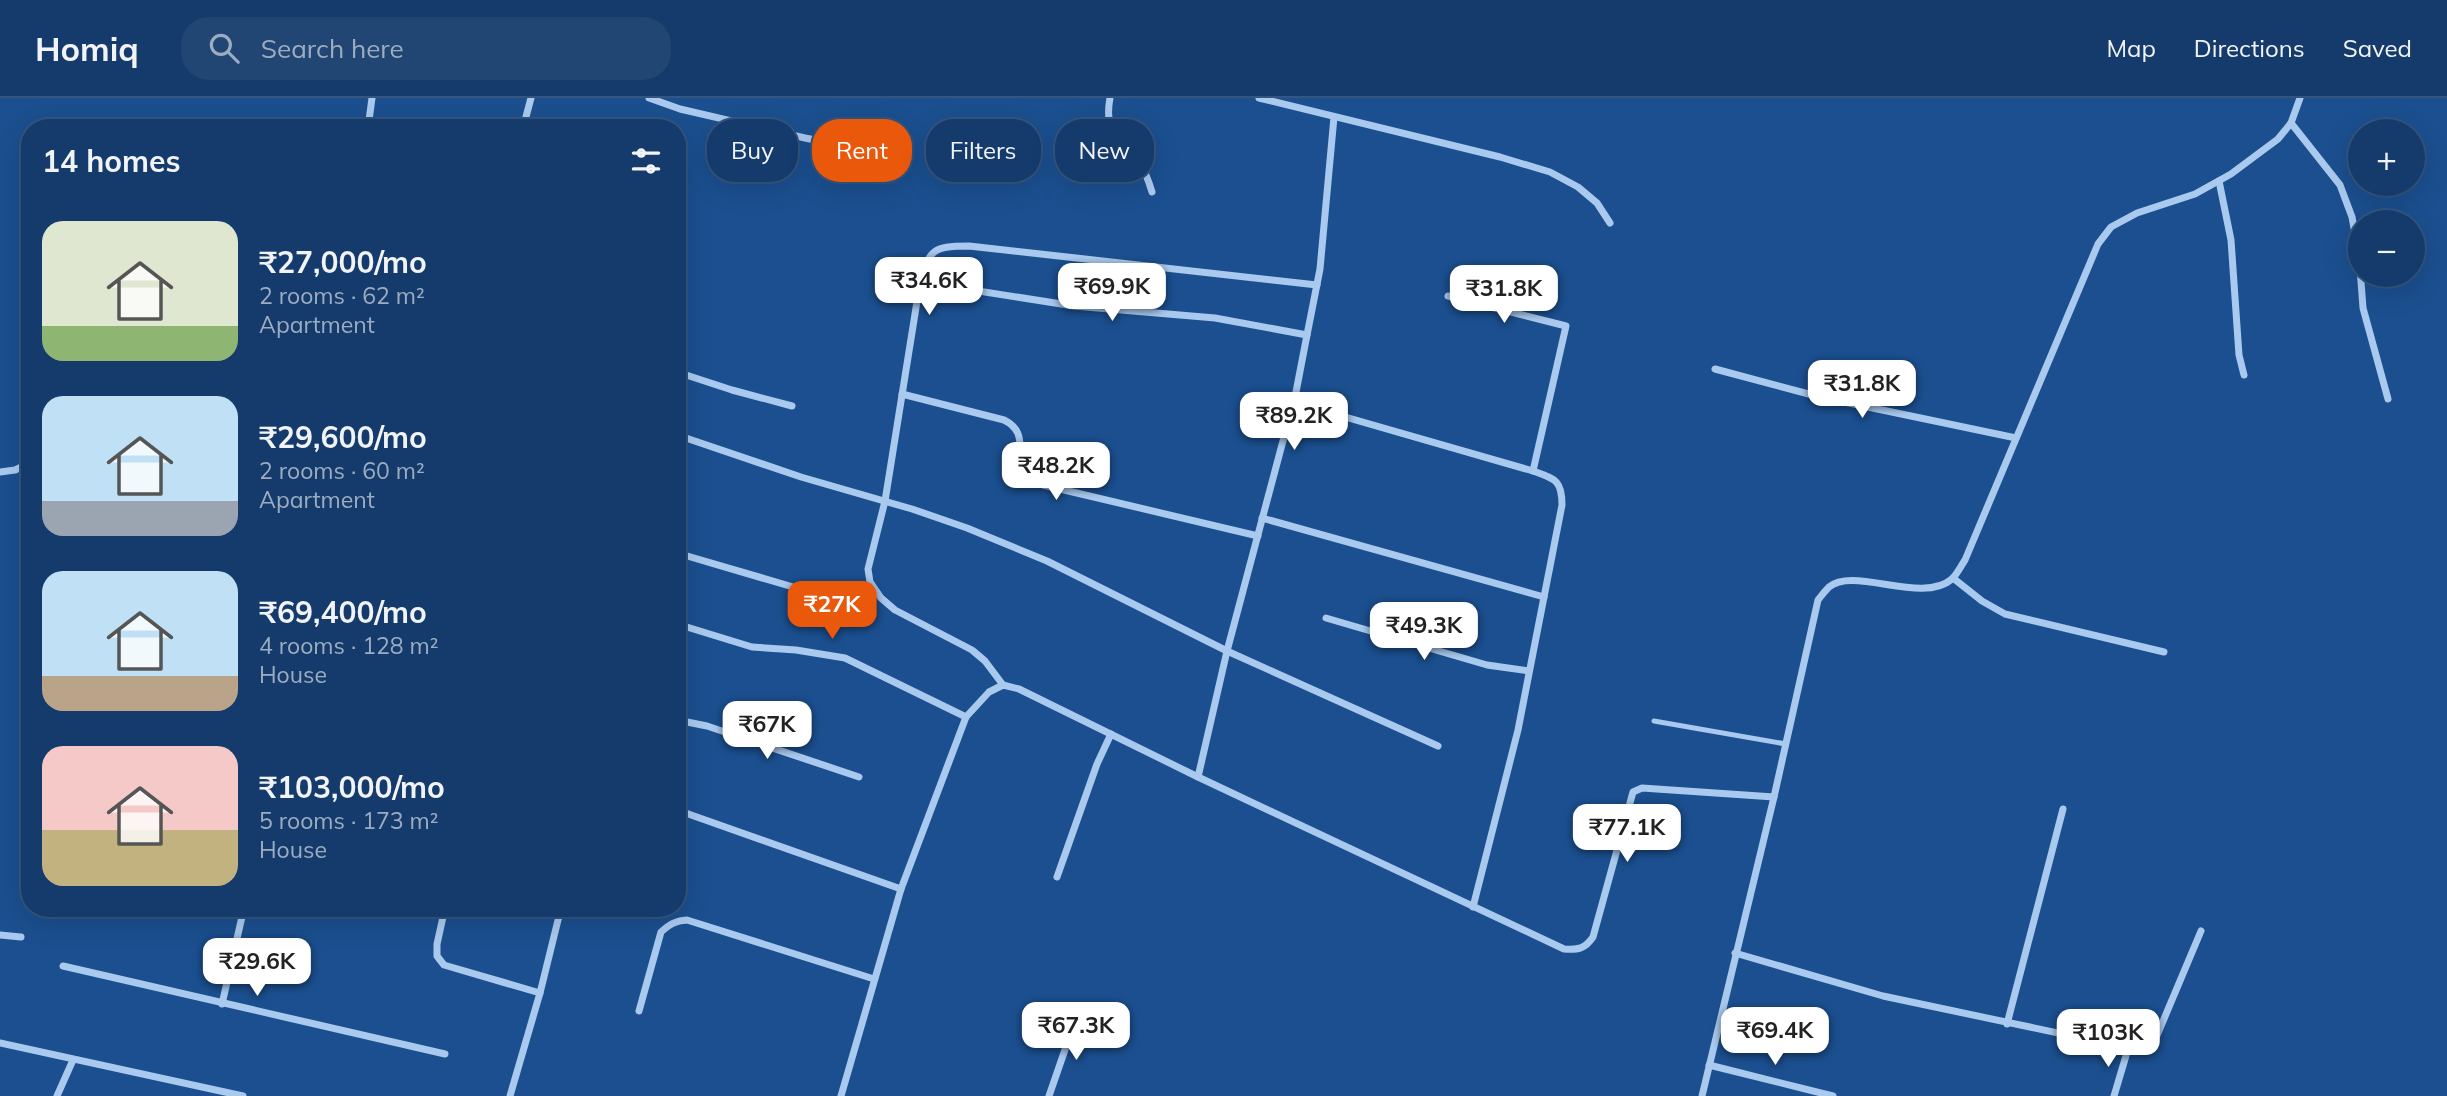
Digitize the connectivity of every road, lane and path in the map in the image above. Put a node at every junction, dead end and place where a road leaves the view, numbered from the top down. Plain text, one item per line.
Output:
1 (372, 98) edge
2 (531, 98) edge
3 (649, 98) edge
4 (1110, 98) edge
5 (1259, 98) edge
6 (2300, 98) edge
7 (1282, 101) edge
8 (1334, 117) junction
9 (369, 119) edge
10 (525, 119) edge
11 (2291, 124) junction
12 (812, 139) edge
13 (2219, 181) junction
14 (1152, 192) dead end
15 (1611, 223) dead end
16 (921, 282) junction
17 (1317, 285) junction
18 (1448, 296) dead end
19 (1307, 335) junction
20 (1715, 369) dead end
21 (686, 375) edge
22 (2244, 375) dead end
23 (902, 394) junction
24 (2388, 400) dead end
25 (1293, 402) junction
26 (792, 407) dead end
27 (686, 438) edge
28 (2016, 438) junction
29 (21, 467) edge
30 (1533, 471) junction
31 (0, 472) edge
32 (885, 501) junction
33 (1262, 518) junction
34 (1258, 536) junction
35 (686, 556) edge
36 (1953, 578) junction
37 (810, 592) dead end
38 (1544, 597) junction
39 (1326, 618) dead end
40 (686, 627) edge
41 (1227, 651) junction
42 (2164, 652) dead end
43 (1529, 671) junction
44 (1003, 685) junction
45 (966, 717) junction
46 (1654, 721) dead end
47 (686, 722) edge
48 (1111, 734) junction
49 (1786, 744) junction
50 (1438, 746) dead end
51 (859, 776) dead end
52 (1198, 777) junction
53 (1774, 797) junction
54 (2063, 809) dead end
55 (686, 813) edge
56 (1057, 877) dead end
57 (901, 889) junction
58 (1473, 906) junction
59 (242, 917) edge
60 (443, 917) edge
61 (559, 917) edge
62 (2201, 931) dead end
63 (0, 935) edge
64 (21, 937) dead end
65 (1735, 953) junction
66 (63, 966) dead end
67 (874, 979) junction
68 (540, 993) junction
69 (222, 1004) junction
70 (639, 1010) dead end
71 (1076, 1018) dead end
72 (2007, 1024) junction
73 (0, 1043) edge
74 (2128, 1049) junction
75 (445, 1054) dead end
76 (73, 1060) junction
77 (1709, 1065) junction
78 (57, 1096) edge
79 (243, 1096) edge
80 (510, 1096) edge
81 (841, 1096) edge
82 (1049, 1096) edge
83 (1702, 1096) edge
84 (1833, 1096) edge
85 (2114, 1096) edge

1 - 9 street
2 - 10 street
3 - 12 street
4 - 14 street
5 - 7 street
6 - 11 street
7 - 8 street
8 - 15 street
8 - 17 street
11 - 13 street
11 - 24 street
13 - 22 street
13 - 28 street
16 - 17 street
16 - 19 street
16 - 23 street
17 - 19 street
18 - 30 street
19 - 25 street
20 - 28 street
21 - 26 street
23 - 32 street
23 - 34 street
25 - 30 street
25 - 33 street
27 - 32 street
28 - 36 street
29 - 31 street
30 - 38 street
32 - 41 street
32 - 44 street
33 - 34 street
33 - 38 street
34 - 41 street
35 - 37 street
36 - 42 street
36 - 49 street
38 - 43 street
39 - 43 street
40 - 45 street
41 - 50 street
41 - 52 street
43 - 58 street
44 - 45 street
44 - 48 street
45 - 57 street
46 - 49 lane
47 - 51 street
48 - 52 street
48 - 56 street
49 - 53 street
52 - 58 street
53 - 58 street
53 - 65 street
54 - 72 street
55 - 57 street
57 - 67 street
59 - 69 street
60 - 68 street
61 - 68 street
62 - 74 street
63 - 64 street
65 - 72 street
65 - 77 street
66 - 69 street
67 - 70 street
67 - 81 street
68 - 80 street
69 - 75 street
71 - 82 street
72 - 74 street
73 - 76 street
74 - 85 street
76 - 78 street
76 - 79 street
77 - 83 street
77 - 84 street

